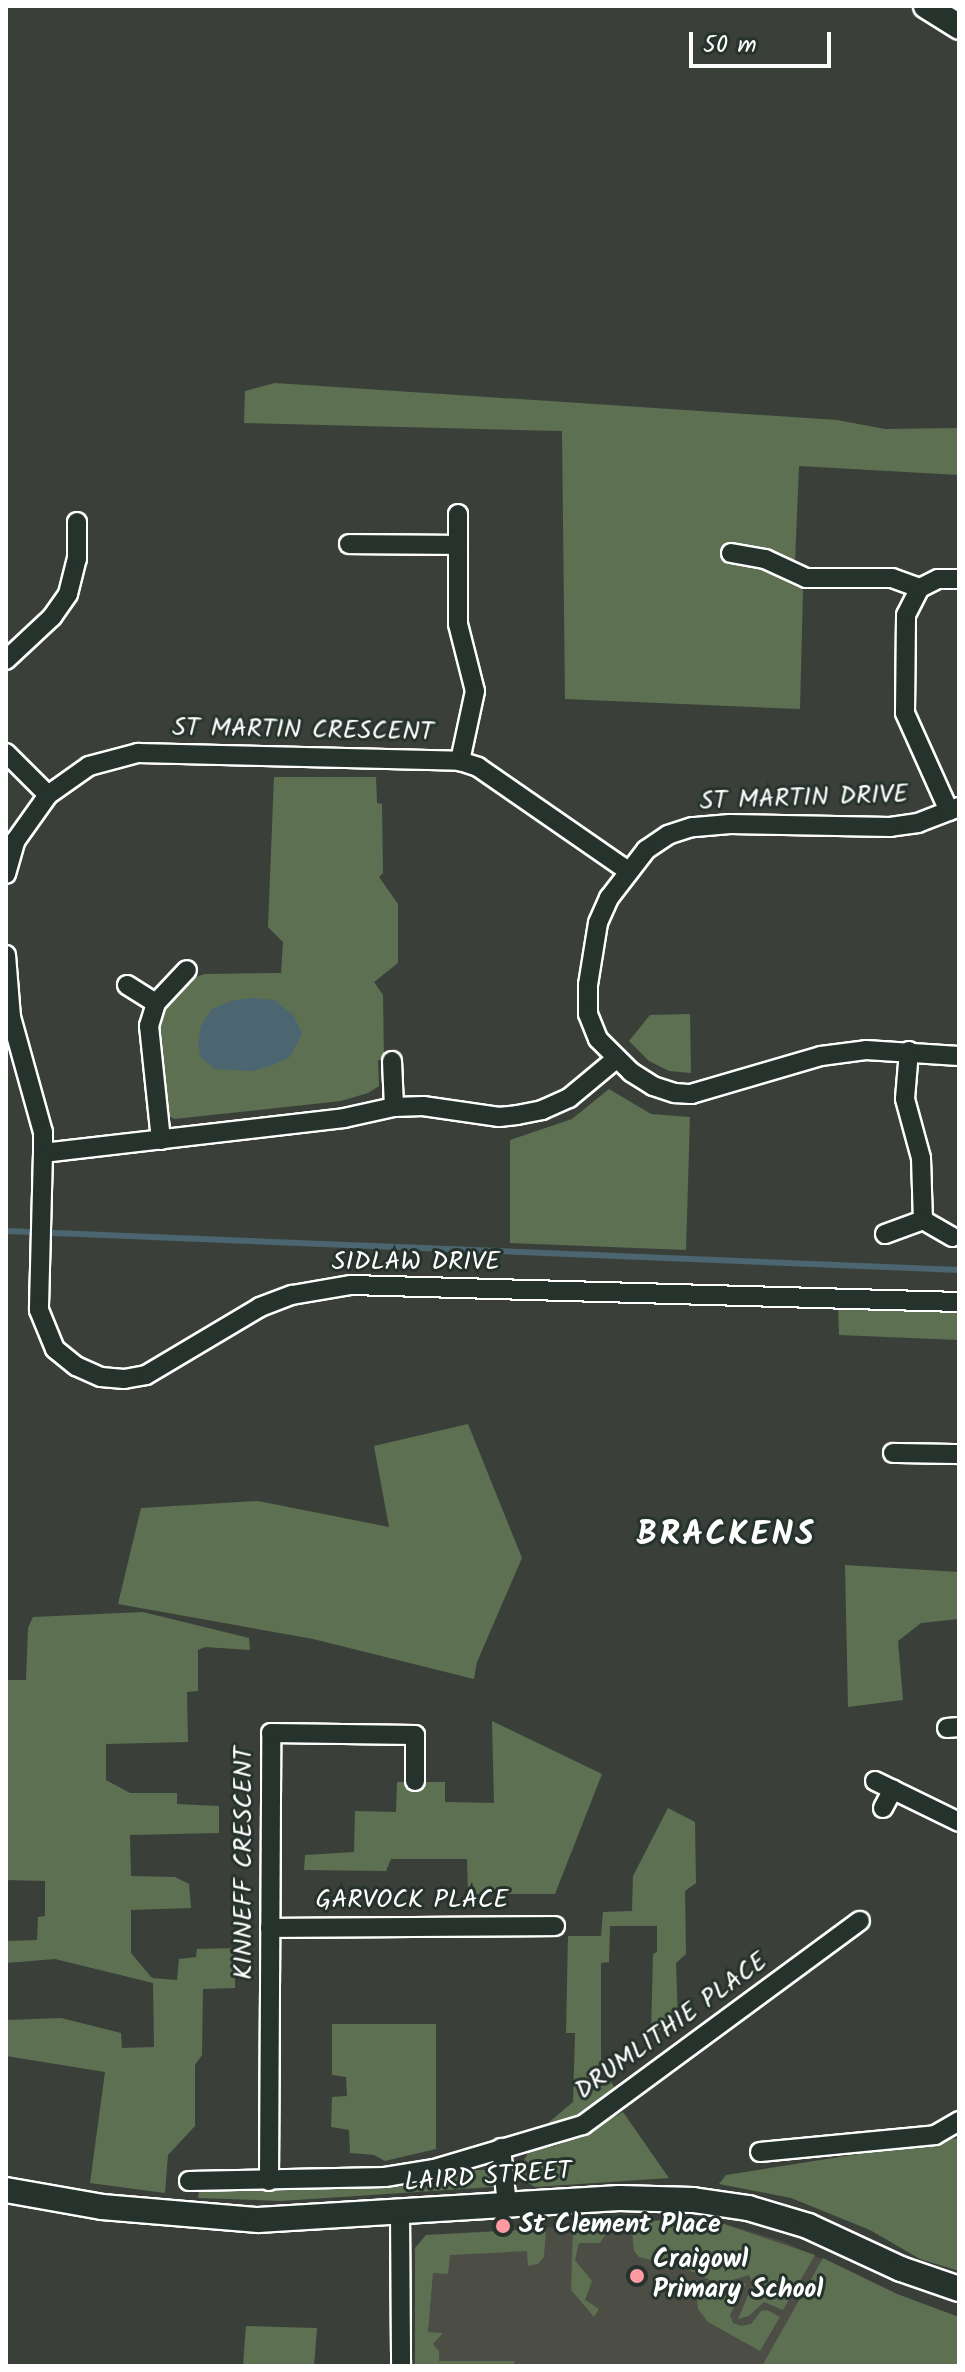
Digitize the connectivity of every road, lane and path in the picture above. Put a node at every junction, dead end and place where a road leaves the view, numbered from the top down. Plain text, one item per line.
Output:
1 (926, 6) edge
2 (959, 27) edge
3 (458, 514) dead end
4 (77, 522) dead end
5 (349, 544) dead end
6 (458, 545) junction
7 (731, 553) dead end
8 (959, 579) edge
9 (920, 588) junction
10 (6, 660) edge
11 (6, 753) edge
12 (460, 761) junction
13 (48, 795) junction
14 (954, 809) edge
15 (627, 870) junction
16 (6, 874) edge
17 (6, 955) edge
18 (187, 970) dead end
19 (127, 985) dead end
20 (156, 1003) junction
21 (909, 1051) junction
22 (14, 1056) edge
23 (959, 1056) edge
24 (616, 1059) junction
25 (392, 1061) dead end
26 (394, 1107) junction
27 (161, 1140) junction
28 (43, 1153) junction
29 (923, 1220) junction
30 (885, 1234) dead end
31 (952, 1237) dead end
32 (959, 1302) edge
33 (893, 1453) dead end
34 (959, 1454) edge
35 (415, 1781) dead end
36 (875, 1781) dead end
37 (893, 1789) junction
38 (883, 1808) dead end
39 (959, 1822) edge
40 (860, 1921) dead end
41 (555, 1926) dead end
42 (270, 1928) junction
43 (959, 2121) edge
44 (501, 2148) junction
45 (760, 2152) dead end
46 (189, 2181) dead end
47 (269, 2181) junction
48 (6, 2190) edge
49 (507, 2205) junction
50 (400, 2212) junction
51 (959, 2289) edge
52 (401, 2366) edge

1 - 2 street
3 - 6 street
4 - 10 street
5 - 6 street
6 - 12 street
7 - 9 street
8 - 9 street
9 - 14 street
11 - 13 street
12 - 13 street, ST MARTIN CRESCENT
12 - 15 street, ST MARTIN CRESCENT
13 - 16 street, ST MARTIN CRESCENT
14 - 15 street, ST MARTIN DRIVE
15 - 24 street, ST MARTIN DRIVE
17 - 22 street
18 - 20 street
19 - 20 street
20 - 27 street
21 - 23 street, ST MARTIN DRIVE
21 - 24 street, ST MARTIN DRIVE
21 - 29 street
22 - 28 street
24 - 26 street
25 - 26 street
26 - 27 street
27 - 28 street
28 - 32 street, SIDLAW DRIVE
29 - 30 street
29 - 31 street
33 - 34 street
35 - 42 street, KINNEFF CRESCENT
36 - 37 street
37 - 38 street
37 - 39 street
40 - 44 street, DRUMLITHIE PLACE
41 - 42 street, GARVOCK PLACE
42 - 47 street, KINNEFF CRESCENT
43 - 45 street
44 - 47 street, DRUMLITHIE PLACE
44 - 49 street
46 - 47 street, DRUMLITHIE PLACE
48 - 50 street, LAIRD STREET
49 - 50 street, LAIRD STREET
49 - 51 street, LAIRD STREET
50 - 52 street

